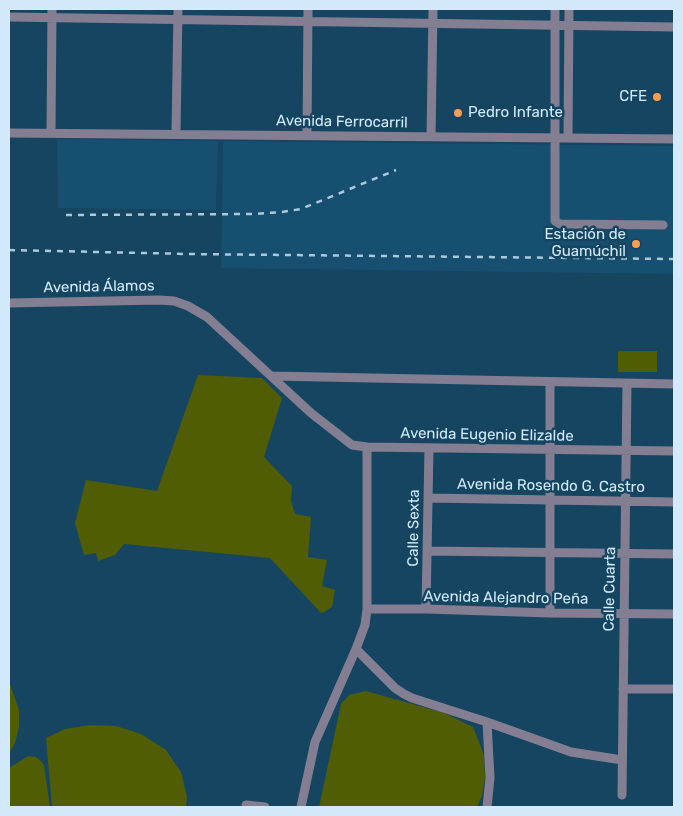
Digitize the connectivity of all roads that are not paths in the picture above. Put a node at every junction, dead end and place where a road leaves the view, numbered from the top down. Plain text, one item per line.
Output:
1 (178, 9) edge
2 (308, 9) edge
3 (433, 9) edge
4 (555, 9) edge
5 (569, 9) edge
6 (52, 13) edge
7 (9, 17) edge
8 (178, 19) junction
9 (308, 21) junction
10 (432, 23) junction
11 (555, 24) junction
12 (569, 25) junction
13 (674, 26) edge
14 (9, 132) edge
15 (51, 133) junction
16 (176, 134) junction
17 (307, 135) junction
18 (431, 136) junction
19 (555, 138) junction
20 (568, 138) junction
21 (674, 139) edge
22 (663, 225) dead end
23 (9, 303) edge
24 (271, 376) junction
25 (550, 382) junction
26 (626, 384) junction
27 (674, 384) edge
28 (367, 447) junction
29 (429, 448) junction
30 (550, 450) junction
31 (626, 450) junction
32 (674, 451) edge
33 (428, 498) junction
34 (550, 500) junction
35 (625, 501) junction
36 (674, 502) edge
37 (427, 551) junction
38 (550, 553) junction
39 (625, 554) junction
40 (674, 554) edge
41 (366, 609) junction
42 (426, 609) junction
43 (550, 614) junction
44 (624, 614) junction
45 (674, 614) edge
46 (356, 650) junction
47 (623, 689) junction
48 (674, 689) edge
49 (487, 722) junction
50 (622, 760) junction
51 (622, 796) dead end
52 (246, 804) dead end
53 (264, 807) edge
54 (301, 807) edge
55 (487, 807) edge

1 - 8 street
2 - 9 street
3 - 10 street
4 - 11 street
5 - 12 street
6 - 7 street
6 - 8 street
6 - 15 street
8 - 9 street
8 - 16 street
9 - 10 street
9 - 17 street
10 - 11 street
10 - 18 street
11 - 12 street
11 - 19 street
12 - 13 street
12 - 20 street
14 - 15 street, Avenida Ferrocarril
15 - 16 street, Avenida Ferrocarril
16 - 17 street, Avenida Ferrocarril
17 - 18 street, Avenida Ferrocarril
18 - 19 street, Avenida Ferrocarril
19 - 20 street, Avenida Ferrocarril
19 - 22 street
20 - 21 street, Avenida Ferrocarril
23 - 24 street, Avenida Álamos
24 - 25 street
24 - 28 street, Avenida Eugenio Elizalde
25 - 26 street
25 - 30 street
26 - 27 street
26 - 31 street, Calle Cuarta
28 - 29 street, Avenida Eugenio Elizalde
28 - 41 street
29 - 30 street, Avenida Eugenio Elizalde
29 - 33 street, Calle Sexta
30 - 31 street, Avenida Eugenio Elizalde
30 - 34 street
31 - 32 street, Avenida Eugenio Elizalde
31 - 35 street, Calle Cuarta
33 - 34 street, Avenida Rosendo G. Castro
33 - 37 street, Calle Sexta
34 - 35 street, Avenida Rosendo G. Castro
34 - 38 street
35 - 36 street, Avenida Rosendo G. Castro
35 - 39 street, Calle Cuarta
37 - 38 street
37 - 42 street, Calle Sexta
38 - 39 street
38 - 43 street
39 - 40 street
39 - 44 street, Calle Cuarta
41 - 42 street, Avenida Alejandro Peña
41 - 46 street
42 - 43 street, Avenida Alejandro Peña
43 - 44 street, Avenida Alejandro Peña
44 - 45 street, Avenida Alejandro Peña
44 - 47 street, Calle Cuarta
46 - 49 street
46 - 54 street
47 - 48 street
47 - 50 street, Calle Cuarta
49 - 50 street
49 - 55 street
50 - 51 street, Calle Cuarta
52 - 53 street

